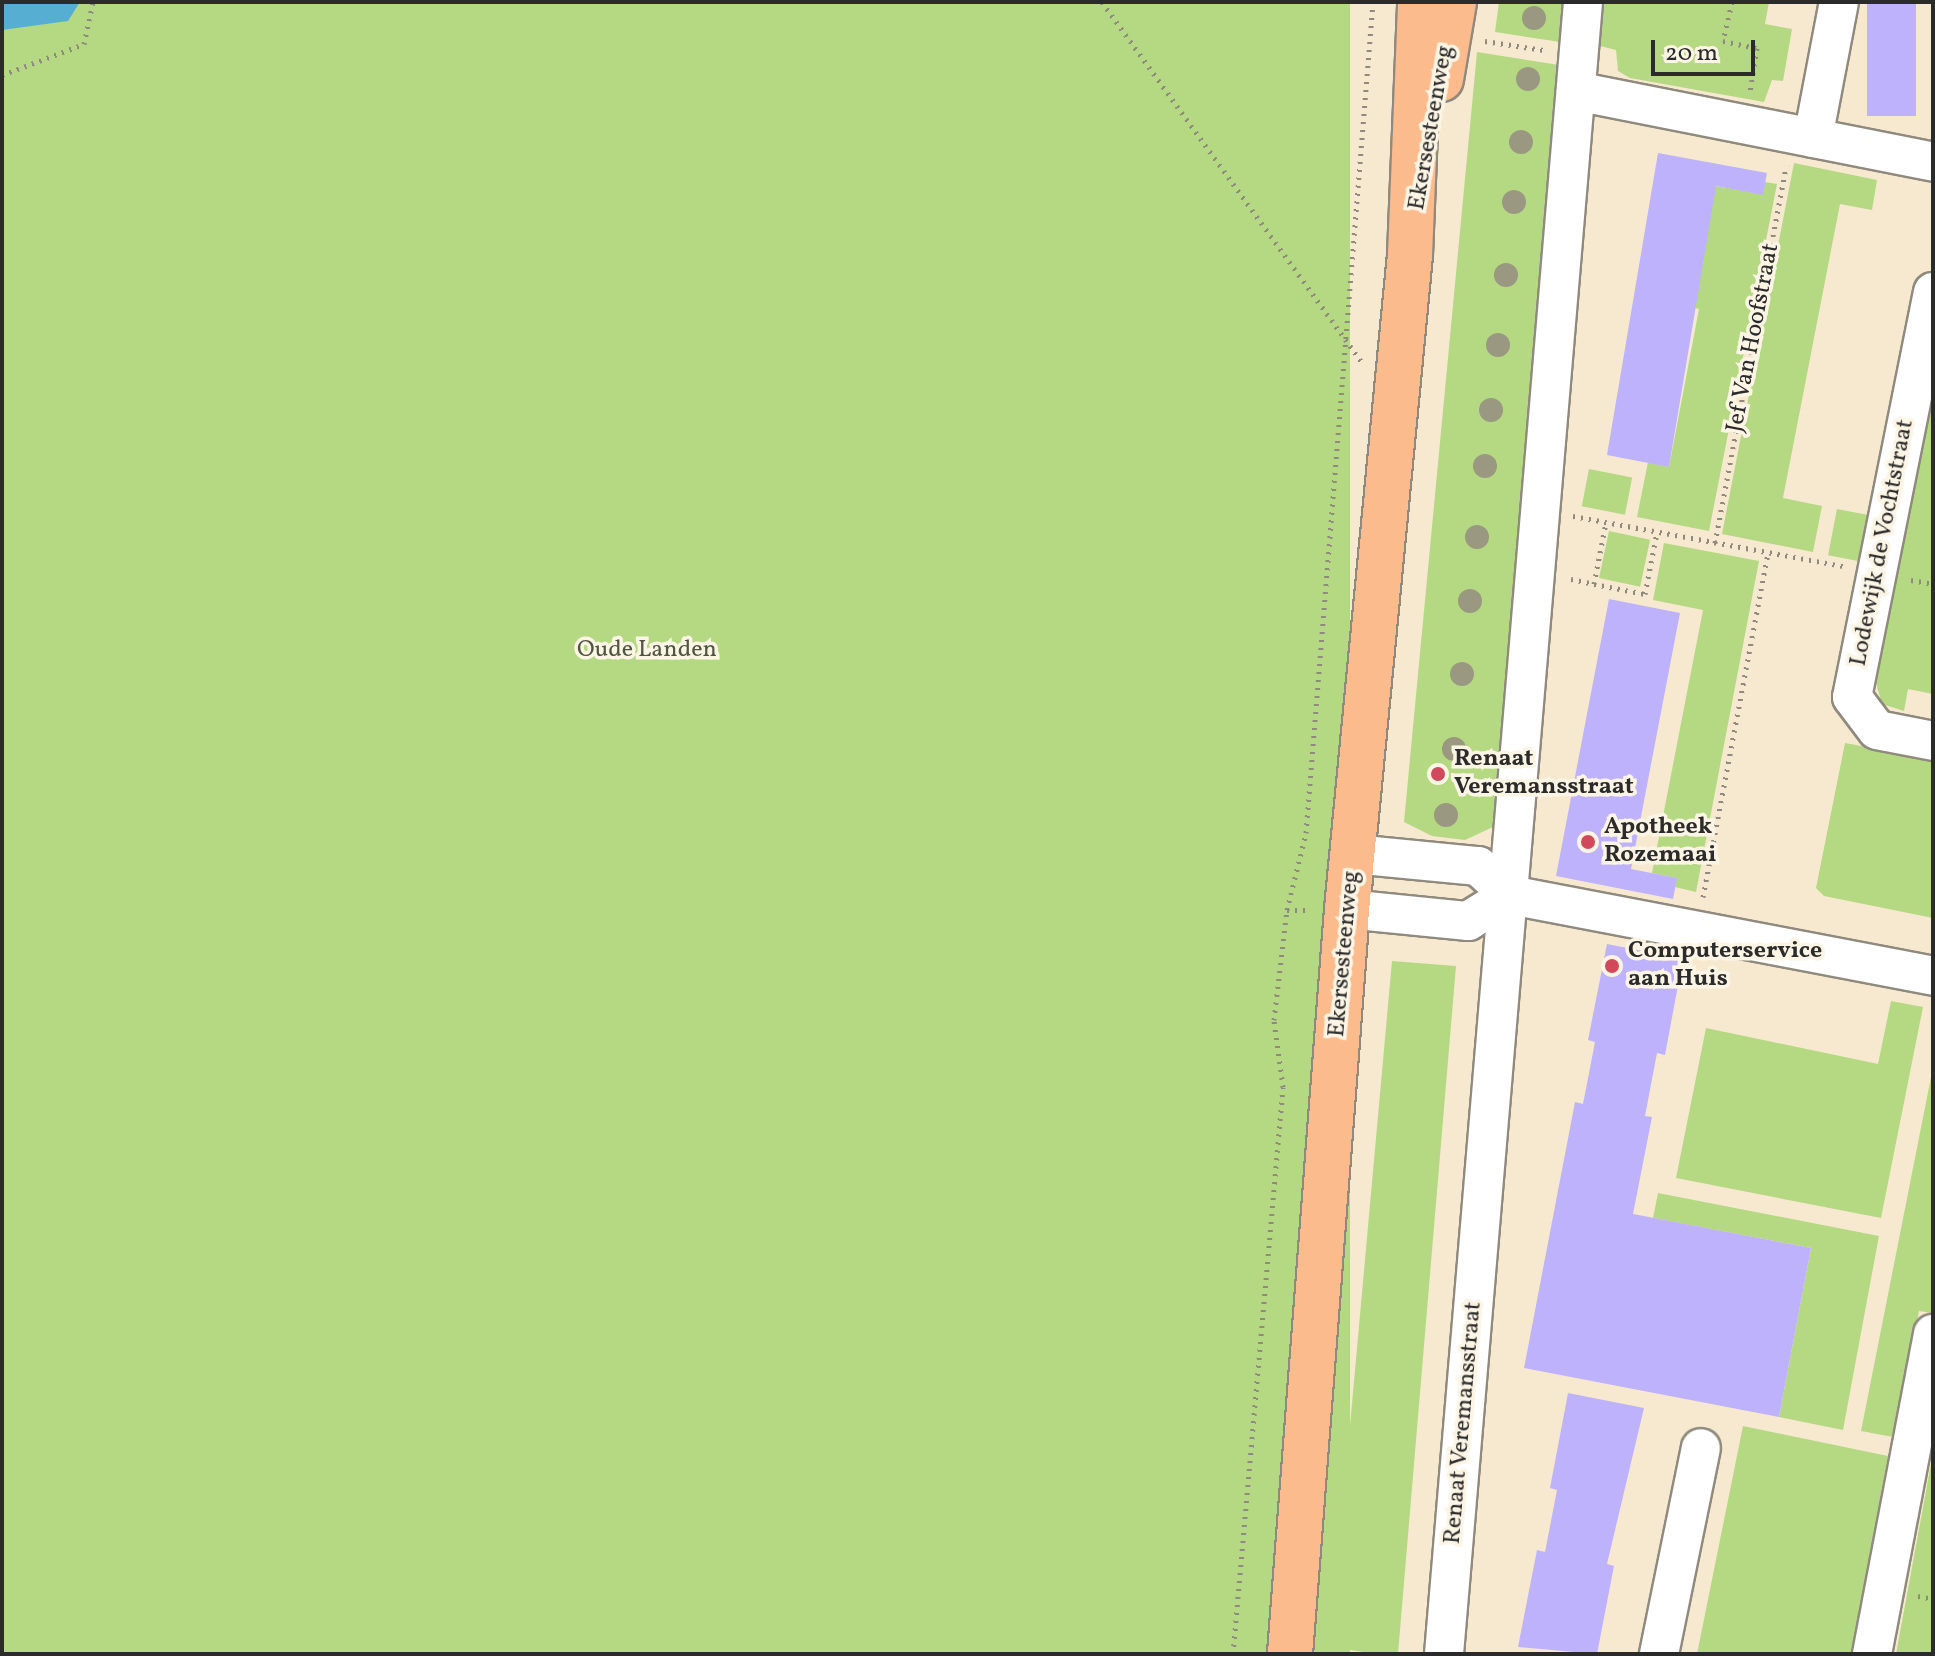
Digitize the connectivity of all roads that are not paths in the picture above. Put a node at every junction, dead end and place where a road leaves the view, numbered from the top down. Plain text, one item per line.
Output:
1 (1420, 2) edge
2 (1583, 2) edge
3 (1839, 2) edge
4 (1470, 15) edge
5 (1578, 74) junction
6 (1803, 136) junction
7 (1933, 162) edge
8 (1410, 255) junction
9 (1933, 292) edge
10 (1933, 741) edge
11 (1353, 854) junction
12 (1510, 895) junction
13 (1347, 909) junction
14 (1933, 976) edge
15 (1933, 1334) edge
16 (1701, 1448) dead end
17 (1290, 1654) edge
18 (1444, 1654) edge
19 (1659, 1654) edge
20 (1872, 1654) edge

1 - 8 main road, Ekersesteenweg
2 - 5 street, Renaat Veremansstraat
3 - 6 street
4 - 8 main road, Ekersesteenweg
5 - 6 street
5 - 12 street, Renaat Veremansstraat
6 - 7 street
8 - 11 main road, Ekersesteenweg
9 - 10 street, Lodewijk de Vochtstraat
11 - 12 street
11 - 13 main road, Ekersesteenweg
12 - 13 street
12 - 14 street
12 - 18 street, Renaat Veremansstraat
13 - 17 main road, Ekersesteenweg
15 - 20 street
16 - 19 street

